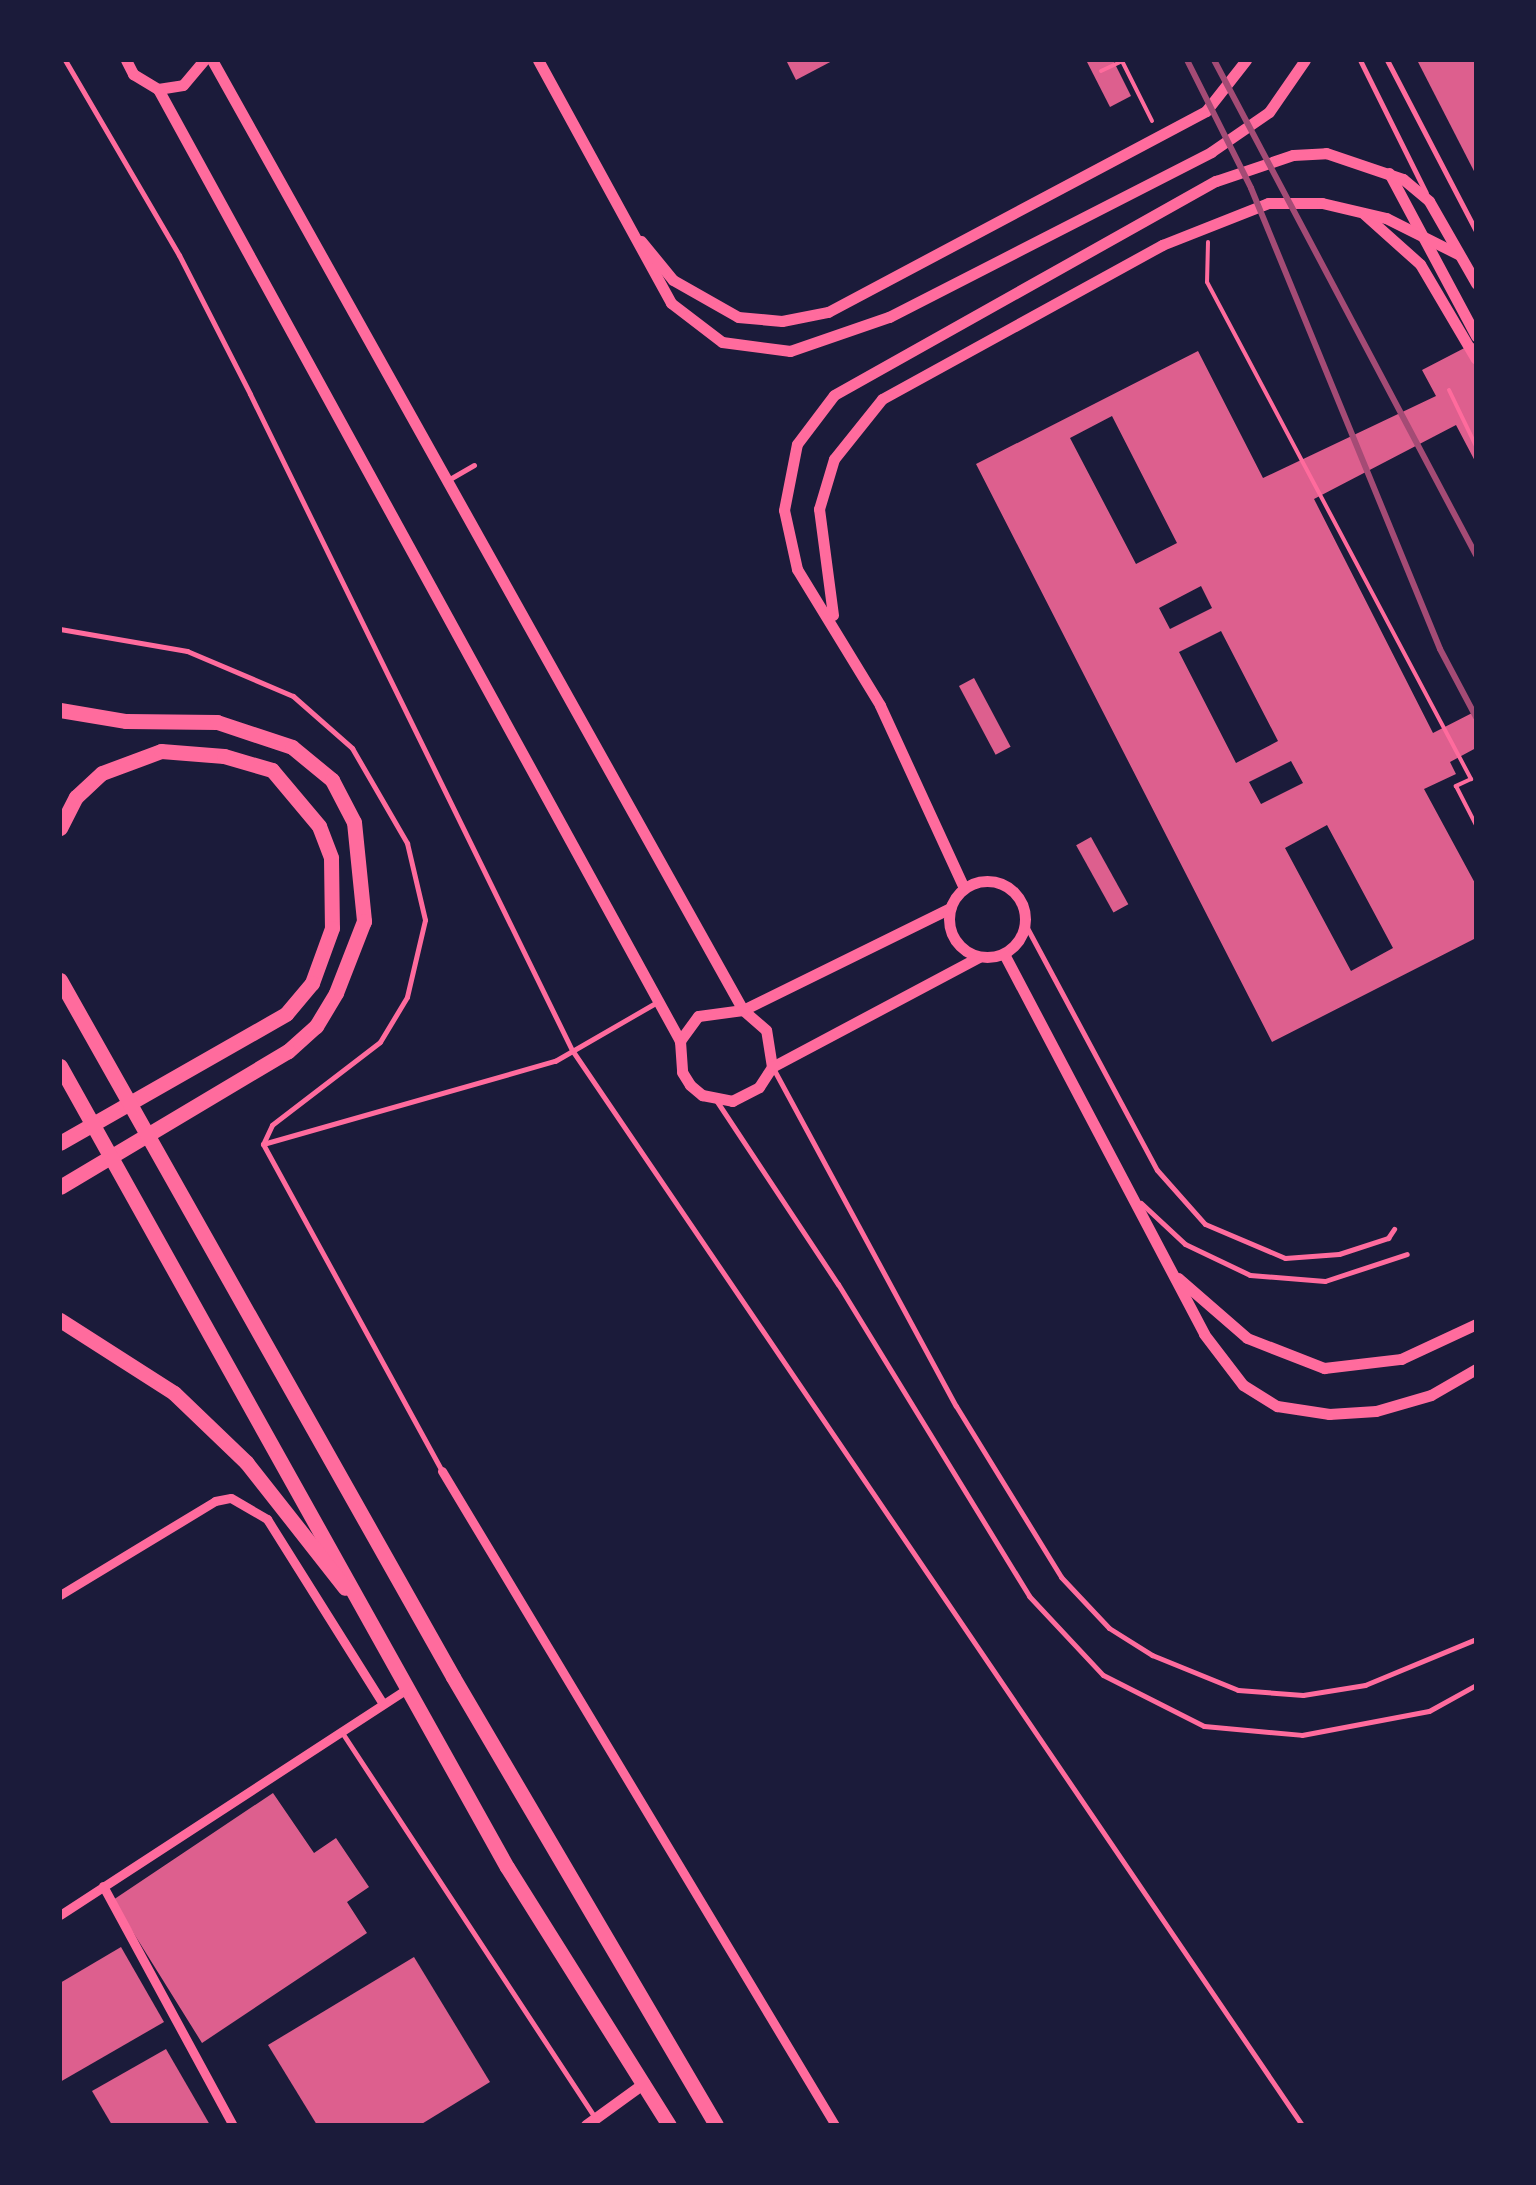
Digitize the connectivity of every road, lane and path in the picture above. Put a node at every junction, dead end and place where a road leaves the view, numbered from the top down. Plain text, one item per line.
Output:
1 (64, 60) edge
2 (126, 60) edge
3 (208, 60) edge
4 (538, 60) edge
5 (1246, 60) edge
6 (1305, 60) edge
7 (1360, 60) edge
8 (1388, 60) edge
9 (1101, 71) dead end
10 (158, 89) junction
11 (1157, 132) dead end
12 (1390, 172) junction
13 (1429, 200) junction
14 (612, 205) junction
15 (1362, 212) junction
16 (1476, 231) edge
17 (1209, 238) dead end
18 (1476, 272) edge
19 (1476, 283) edge
20 (1476, 336) edge
21 (1476, 359) edge
22 (1449, 390) dead end
23 (1476, 446) edge
24 (474, 465) dead end
25 (446, 482) junction
26 (834, 624) junction
27 (60, 629) edge
28 (60, 710) edge
29 (1476, 825) edge
30 (60, 828) edge
31 (964, 888) junction
32 (950, 908) junction
33 (1025, 924) junction
34 (1004, 954) junction
35 (979, 957) junction
36 (61, 978) edge
37 (658, 1001) junction
38 (743, 1010) junction
39 (680, 1041) junction
40 (572, 1050) junction
41 (60, 1066) edge
42 (772, 1067) junction
43 (716, 1100) junction
44 (60, 1143) edge
45 (263, 1144) junction
46 (1123, 1182) junction
47 (60, 1188) edge
48 (1394, 1230) dead end
49 (1407, 1254) dead end
50 (1170, 1272) junction
51 (60, 1320) edge
52 (1476, 1324) edge
53 (1476, 1370) edge
54 (442, 1471) joint
55 (60, 1595) edge
56 (378, 1630) junction
57 (1476, 1639) edge
58 (1476, 1686) edge
59 (407, 1689) junction
60 (383, 1704) junction
61 (341, 1731) junction
62 (103, 1886) junction
63 (60, 1914) edge
64 (644, 2083) junction
65 (591, 2121) edge
66 (233, 2125) edge
67 (669, 2125) edge
68 (716, 2125) edge
69 (836, 2125) edge
70 (1302, 2125) edge

1 - 40 lane
2 - 10 street
3 - 10 street
3 - 25 street
4 - 14 street
5 - 14 street
6 - 14 street
7 - 13 lane
8 - 16 lane
9 - 11 path
10 - 37 street
12 - 13 street
12 - 20 street
12 - 26 street
13 - 19 street
15 - 18 street
15 - 21 street
15 - 26 street
17 - 29 path
22 - 23 path
24 - 25 lane
25 - 38 street
26 - 31 street
27 - 45 lane
28 - 47 highway
30 - 44 highway
31 - 32 street
31 - 33 street
32 - 35 street
32 - 38 street
33 - 34 street
33 - 48 lane
34 - 35 street
34 - 46 street
35 - 42 street
36 - 68 highway
37 - 39 street
37 - 40 lane
38 - 39 street
38 - 42 street
39 - 43 street
40 - 45 lane
40 - 70 lane
41 - 56 highway
42 - 43 street
42 - 57 lane
43 - 58 lane
45 - 54 lane
46 - 49 lane
46 - 50 street
50 - 52 street
50 - 53 street
51 - 56 highway
54 - 69 street
55 - 60 street
56 - 59 highway
59 - 60 street
59 - 64 highway
60 - 61 street
61 - 62 street
61 - 65 lane
62 - 63 street
62 - 66 street
64 - 65 street
64 - 67 highway

